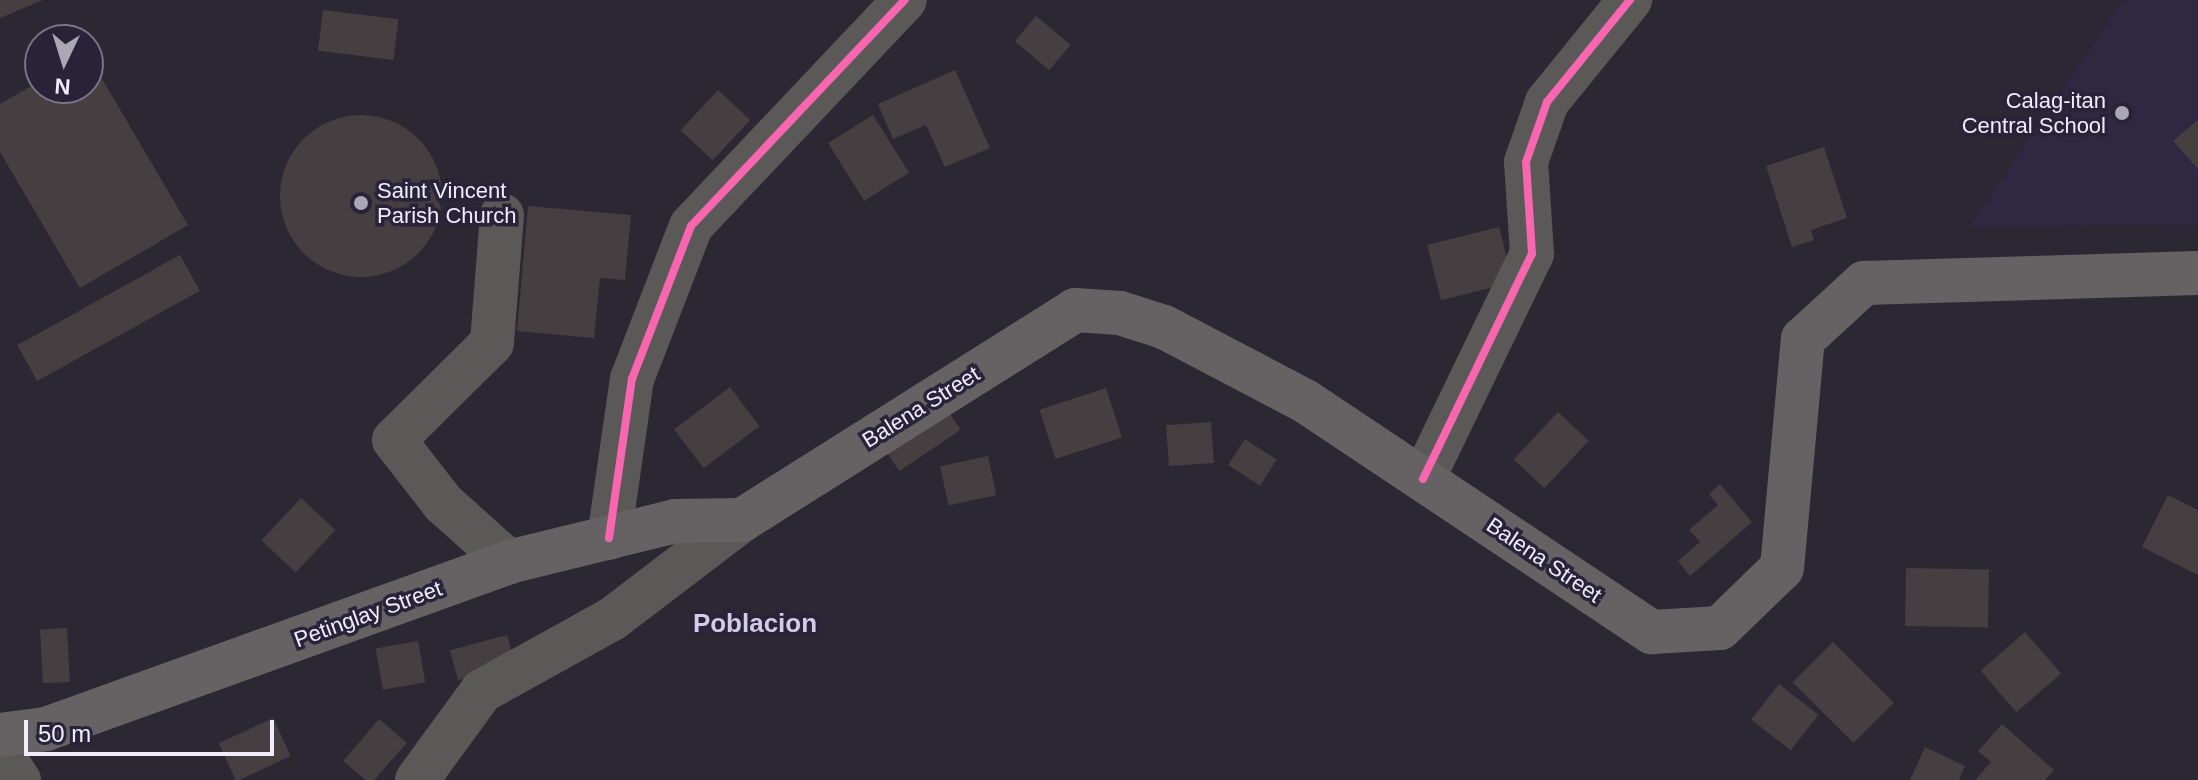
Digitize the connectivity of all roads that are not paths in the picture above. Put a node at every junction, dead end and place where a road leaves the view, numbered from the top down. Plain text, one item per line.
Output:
1 (905, 0) edge
2 (1630, 0) edge
3 (502, 215) dead end
4 (2198, 273) edge
5 (1423, 479) junction
6 (742, 520) junction
7 (609, 538) junction
8 (509, 562) junction
9 (0, 735) edge
10 (0, 752) edge
11 (19, 780) edge
12 (417, 780) edge

1 - 7 street
2 - 5 street
3 - 8 street
4 - 5 main road, Balena Street
5 - 6 main road, Balena Street
6 - 7 main road, Petinglay Street
6 - 12 street
7 - 8 main road, Petinglay Street
8 - 9 main road, Petinglay Street
10 - 11 street

